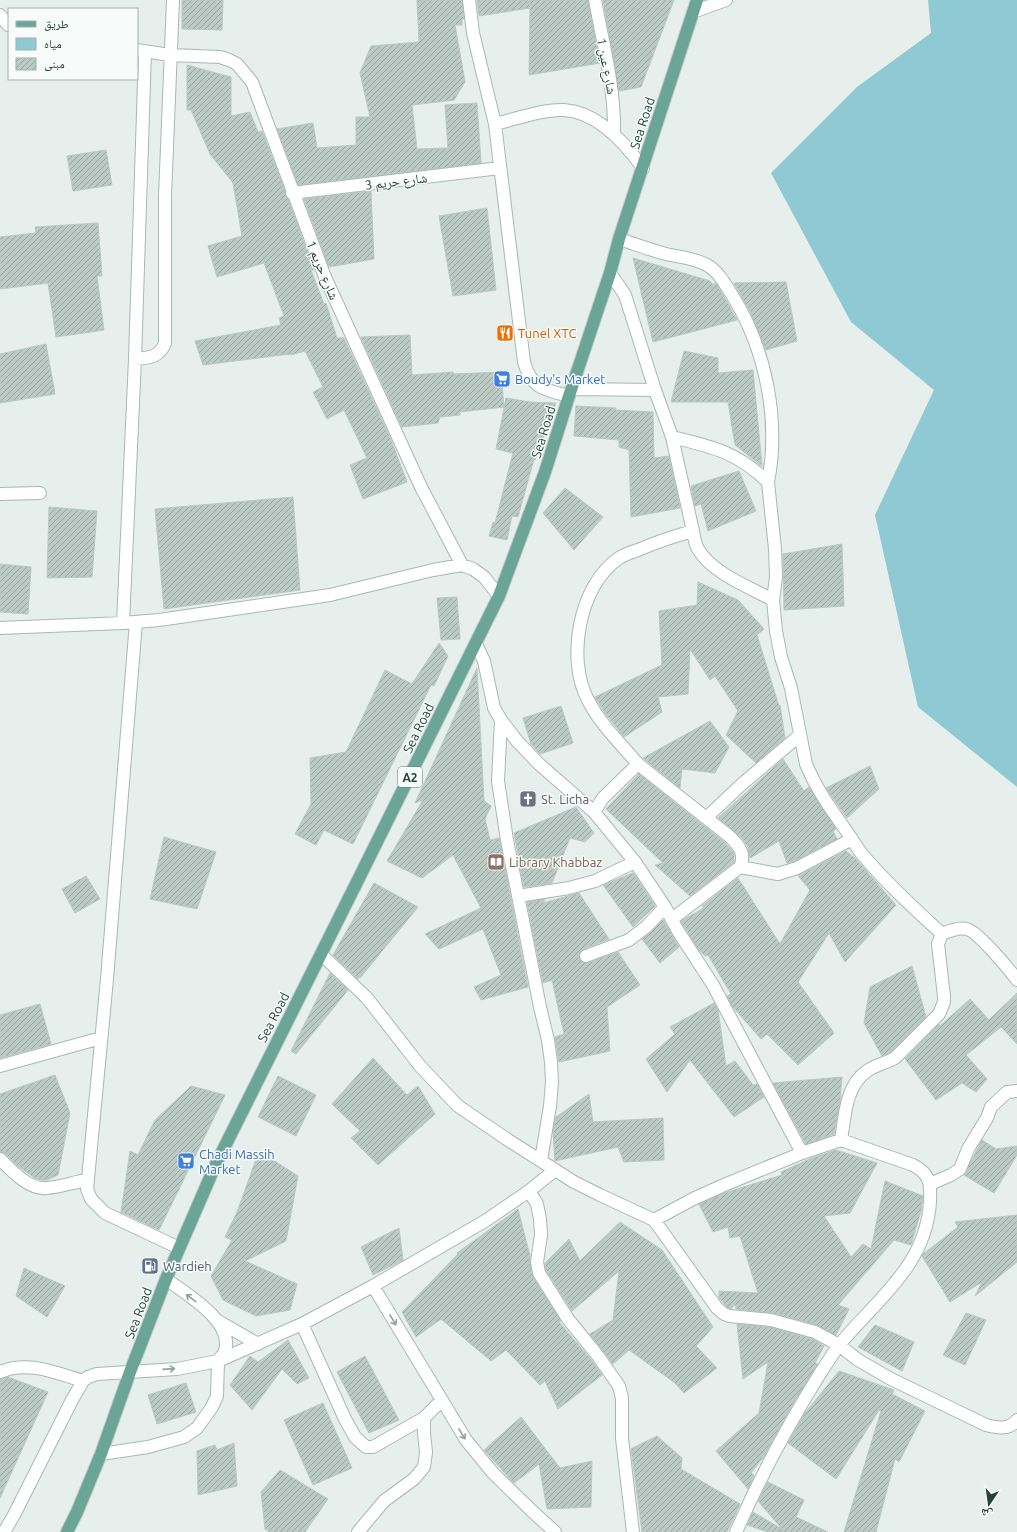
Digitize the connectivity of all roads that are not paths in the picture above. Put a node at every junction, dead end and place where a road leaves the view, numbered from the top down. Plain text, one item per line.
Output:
1 (173, 0) edge
2 (469, 0) edge
3 (595, 0) edge
4 (697, 0) edge
5 (726, 0) edge
6 (693, 12) junction
7 (0, 15) edge
8 (6, 27) edge
9 (141, 50) edge
10 (170, 55) junction
11 (495, 124) junction
12 (614, 133) junction
13 (500, 168) junction
14 (643, 168) junction
15 (292, 194) junction
16 (619, 239) junction
17 (610, 273) junction
18 (135, 360) junction
19 (655, 390) junction
20 (570, 392) junction
21 (672, 437) junction
22 (768, 482) junction
23 (40, 493) dead end
24 (0, 494) edge
25 (693, 531) junction
26 (462, 565) junction
27 (498, 596) junction
28 (773, 600) junction
29 (136, 622) junction
30 (123, 623) junction
31 (0, 628) edge
32 (476, 644) junction
33 (501, 720) junction
34 (800, 735) junction
35 (638, 764) junction
36 (594, 812) junction
37 (706, 818) junction
38 (852, 839) junction
39 (635, 862) junction
40 (740, 867) junction
41 (518, 896) junction
42 (665, 906) junction
43 (672, 919) junction
44 (942, 934) junction
45 (321, 954) junction
46 (586, 956) dead end
47 (1017, 980) edge
48 (101, 1038) junction
49 (0, 1066) edge
50 (1017, 1091) edge
51 (841, 1140) junction
52 (802, 1153) junction
53 (0, 1159) edge
54 (541, 1160) junction
55 (555, 1170) junction
56 (88, 1180) junction
57 (930, 1184) junction
58 (529, 1192) junction
59 (654, 1220) junction
60 (179, 1248) junction
61 (166, 1279) junction
62 (373, 1286) junction
63 (218, 1321) junction
64 (302, 1324) junction
65 (258, 1344) junction
66 (839, 1345) junction
67 (218, 1361) junction
68 (0, 1372) edge
69 (130, 1372) junction
70 (83, 1381) junction
71 (442, 1401) junction
72 (424, 1418) junction
73 (1017, 1420) edge
74 (101, 1454) junction
75 (4, 1532) edge
76 (67, 1532) edge
77 (358, 1532) edge
78 (556, 1532) edge
79 (633, 1532) edge
80 (736, 1532) edge

1 - 10 street
2 - 11 street
3 - 12 street, شارع عين 1
4 - 6 main road, Sea Road / A2
5 - 6 street
6 - 14 main road, Sea Road / A2
7 - 8 street
9 - 10 street, شارع حريم 1
9 - 18 street
10 - 15 street, شارع حريم 1
10 - 18 street
11 - 12 street
11 - 13 street
12 - 14 street
13 - 15 street, شارع حريم 3
13 - 20 street
14 - 16 main road, Sea Road / A2
15 - 26 street, شارع حريم 1
16 - 17 main road, Sea Road / A2
16 - 22 street
17 - 19 street
17 - 20 main road, Sea Road / A2
18 - 30 street
19 - 20 street
19 - 21 street
20 - 27 main road, Sea Road / A2
21 - 22 street
21 - 25 street
22 - 28 street
23 - 24 street
25 - 28 street
25 - 35 street
26 - 27 street
26 - 29 street
27 - 32 main road, Sea Road / A2
28 - 34 street
29 - 30 street
29 - 48 street
30 - 31 street
32 - 33 street
32 - 45 main road, Sea Road / A2
33 - 36 street
33 - 41 street
34 - 37 street
34 - 38 street
35 - 36 street
35 - 37 street
36 - 39 street
37 - 40 street
38 - 40 street
38 - 44 street
39 - 41 street
39 - 42 street
40 - 43 street
41 - 54 street
42 - 43 street
42 - 46 street
43 - 52 street
44 - 47 street
44 - 51 street
45 - 54 street
45 - 60 main road, Sea Road / A2
48 - 49 street
48 - 56 street
50 - 57 street
51 - 52 street
51 - 57 street
52 - 59 street
53 - 56 street
54 - 55 street
55 - 58 street
55 - 59 street
56 - 60 street
57 - 66 street
58 - 62 street
58 - 79 street
59 - 66 street
60 - 61 main road, Sea Road / A2
63 -> 61 street
61 - 69 main road, Sea Road / A2
62 - 64 street
62 -> 71 street
63 - 65 street
63 - 67 street
64 - 65 street
64 - 72 street
65 - 67 street
66 - 73 street
66 - 80 street
69 -> 67 street
67 - 74 street
68 - 70 street
69 - 70 street
69 - 74 main road, Sea Road / A2
70 - 75 street
71 - 72 street
71 -> 78 street
72 - 77 street
74 - 76 main road, Sea Road / A2

